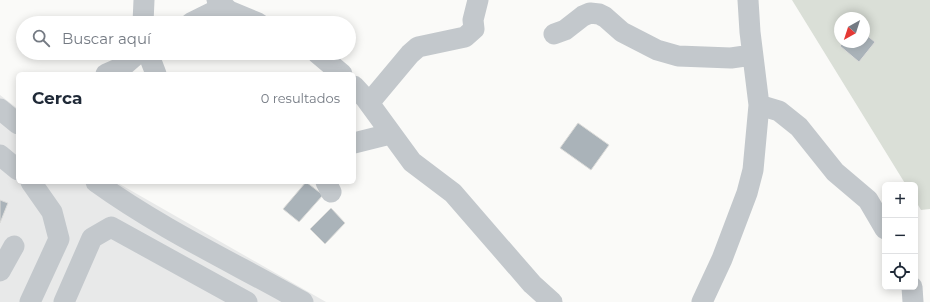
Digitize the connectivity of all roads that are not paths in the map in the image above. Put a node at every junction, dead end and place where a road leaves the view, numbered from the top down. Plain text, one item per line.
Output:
1 (144, 0) edge
2 (478, 0) edge
3 (748, 0) edge
4 (220, 4) edge
5 (143, 16) edge
6 (202, 16) edge
7 (244, 16) edge
8 (554, 34) dead end
9 (752, 56) junction
10 (130, 60) edge
11 (151, 60) edge
12 (325, 60) edge
13 (111, 72) edge
14 (155, 72) edge
15 (340, 72) edge
16 (356, 88) edge
17 (369, 103) junction
18 (759, 105) junction
19 (0, 109) edge
20 (16, 122) edge
21 (390, 134) junction
22 (356, 142) edge
23 (0, 155) edge
24 (16, 168) edge
25 (32, 184) edge
26 (99, 184) edge
27 (882, 224) edge
28 (14, 246) dead end
29 (0, 271) edge
30 (912, 290) edge
31 (30, 302) edge
32 (64, 302) edge
33 (247, 302) edge
34 (303, 302) edge
35 (552, 302) edge
36 (702, 302) edge
37 (913, 302) edge

1 - 5 street
2 - 17 street
3 - 9 street
4 - 6 street
4 - 7 street
8 - 9 street
9 - 18 street
10 - 13 street
11 - 14 street
12 - 15 street
16 - 17 street
17 - 21 street
18 - 27 street
18 - 36 street
19 - 20 street
21 - 22 street
21 - 35 street
23 - 24 street
25 - 31 street
26 - 34 street
28 - 29 street
30 - 37 street
32 - 33 street

